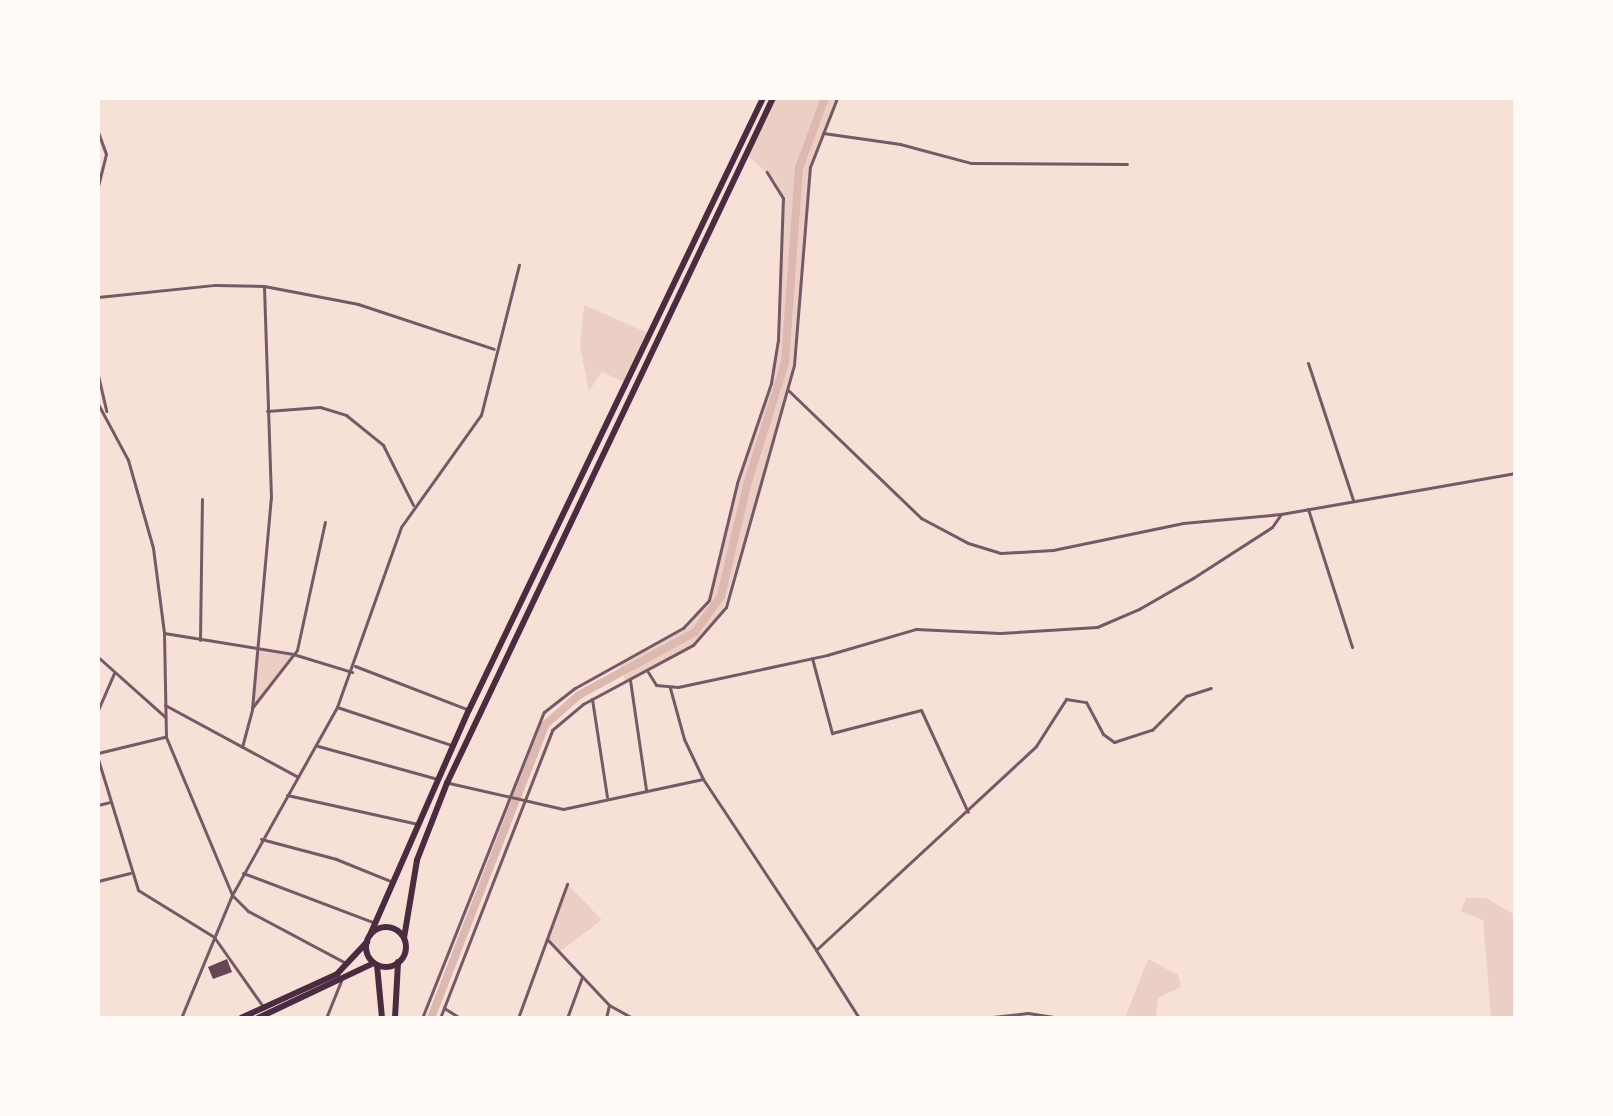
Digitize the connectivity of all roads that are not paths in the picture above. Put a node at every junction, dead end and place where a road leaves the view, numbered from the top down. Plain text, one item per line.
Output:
1 (763, 98) edge
2 (773, 98) edge
3 (837, 98) edge
4 (98, 132) edge
5 (823, 133) junction
6 (1127, 164) dead end
7 (767, 172) dead end
8 (98, 185) edge
9 (519, 265) dead end
10 (264, 286) junction
11 (98, 297) edge
12 (494, 349) junction
13 (1308, 363) dead end
14 (98, 375) edge
15 (788, 390) junction
16 (98, 404) edge
17 (106, 411) junction
18 (267, 411) junction
19 (1515, 473) edge
20 (202, 499) dead end
21 (1354, 502) junction
22 (413, 505) junction
23 (1308, 509) junction
24 (1281, 514) junction
25 (325, 522) dead end
26 (164, 633) junction
27 (200, 640) junction
28 (1352, 647) dead end
29 (256, 650) junction
30 (293, 654) junction
31 (98, 657) edge
32 (812, 658) junction
33 (355, 666) junction
34 (353, 672) junction
35 (648, 672) junction
36 (114, 673) junction
37 (630, 680) junction
38 (670, 688) junction
39 (1211, 688) dead end
40 (592, 699) junction
41 (165, 705) junction
42 (337, 707) junction
43 (98, 709) edge
44 (252, 709) junction
45 (469, 710) junction
46 (165, 717) junction
47 (166, 737) junction
48 (318, 746) junction
49 (453, 746) junction
50 (242, 747) junction
51 (98, 753) edge
52 (98, 759) edge
53 (298, 777) junction
54 (104, 779) junction
55 (438, 779) junction
56 (703, 779) junction
57 (98, 780) edge
58 (447, 783) junction
59 (646, 790) junction
60 (509, 794) junction
61 (287, 795) junction
62 (607, 797) junction
63 (524, 798) junction
64 (110, 802) junction
65 (98, 805) edge
66 (968, 812) junction
67 (418, 824) junction
68 (261, 839) junction
69 (130, 873) junction
70 (243, 873) junction
71 (98, 881) edge
72 (393, 882) junction
73 (567, 884) dead end
74 (232, 895) junction
75 (375, 923) junction
76 (214, 937) junction
77 (368, 938) junction
78 (404, 938) junction
79 (547, 939) junction
80 (816, 950) junction
81 (398, 962) junction
82 (376, 964) junction
83 (349, 965) junction
84 (582, 977) junction
85 (341, 981) junction
86 (609, 1005) junction
87 (444, 1008) junction
88 (268, 1013) edge
89 (181, 1018) edge
90 (241, 1018) edge
91 (258, 1018) edge
92 (326, 1018) edge
93 (382, 1018) edge
94 (395, 1018) edge
95 (422, 1018) edge
96 (440, 1018) edge
97 (460, 1018) edge
98 (518, 1018) edge
99 (567, 1018) edge
100 (606, 1018) edge
101 (632, 1018) edge
102 (859, 1018) edge
103 (983, 1018) edge
104 (1059, 1018) edge

1 - 45 highway
2 - 58 highway
3 - 5 street
4 - 8 street
5 - 6 street
5 - 15 street
7 - 60 street
9 - 12 street
10 - 11 street
10 - 12 street
10 - 18 street
12 - 22 street
13 - 21 street
14 - 17 street
15 - 24 street
15 - 35 street
16 - 17 street
17 - 26 street
18 - 22 street
18 - 29 street
19 - 21 street
20 - 27 street
21 - 23 street
22 - 33 street
23 - 24 street
23 - 28 street
24 - 32 street
25 - 30 street
26 - 27 street
26 - 41 street
27 - 29 street
29 - 30 street
29 - 44 street
30 - 34 street
30 - 44 street
31 - 36 street
32 - 38 street
32 - 66 street
33 - 34 street
33 - 45 street
34 - 42 street
35 - 37 street
35 - 38 street
36 - 43 street
36 - 46 street
37 - 40 street
37 - 59 street
38 - 56 street
39 - 66 street
40 - 62 street
40 - 63 street
41 - 46 street
41 - 50 street
42 - 48 street
42 - 49 street
44 - 50 street
45 - 49 highway
46 - 47 street
47 - 51 street
47 - 74 street
48 - 53 street
48 - 55 street
49 - 55 highway
50 - 53 street
52 - 54 street
53 - 61 street
54 - 57 street
54 - 64 street
55 - 67 highway
56 - 59 street
56 - 80 street
58 - 60 street
58 - 78 highway
59 - 62 street
60 - 63 street
60 - 95 street
61 - 67 street
61 - 68 street
62 - 63 street
63 - 87 street
64 - 65 street
64 - 69 street
66 - 80 street
67 - 72 highway
68 - 70 street
68 - 72 street
69 - 71 street
69 - 76 street
70 - 74 street
70 - 75 street
72 - 75 highway
73 - 79 street
74 - 76 street
74 - 83 street
75 - 77 highway
76 - 88 street
76 - 89 street
77 - 78 highway
77 - 82 highway
77 - 83 highway
78 - 81 highway
79 - 84 street
79 - 98 street
80 - 102 street
81 - 82 highway
81 - 94 highway
82 - 85 highway
82 - 93 highway
83 - 88 highway
84 - 86 street
84 - 99 street
85 - 88 highway
85 - 92 street
86 - 100 street
86 - 101 street
87 - 96 street
87 - 97 street
88 - 90 highway
88 - 91 highway
103 - 104 street

